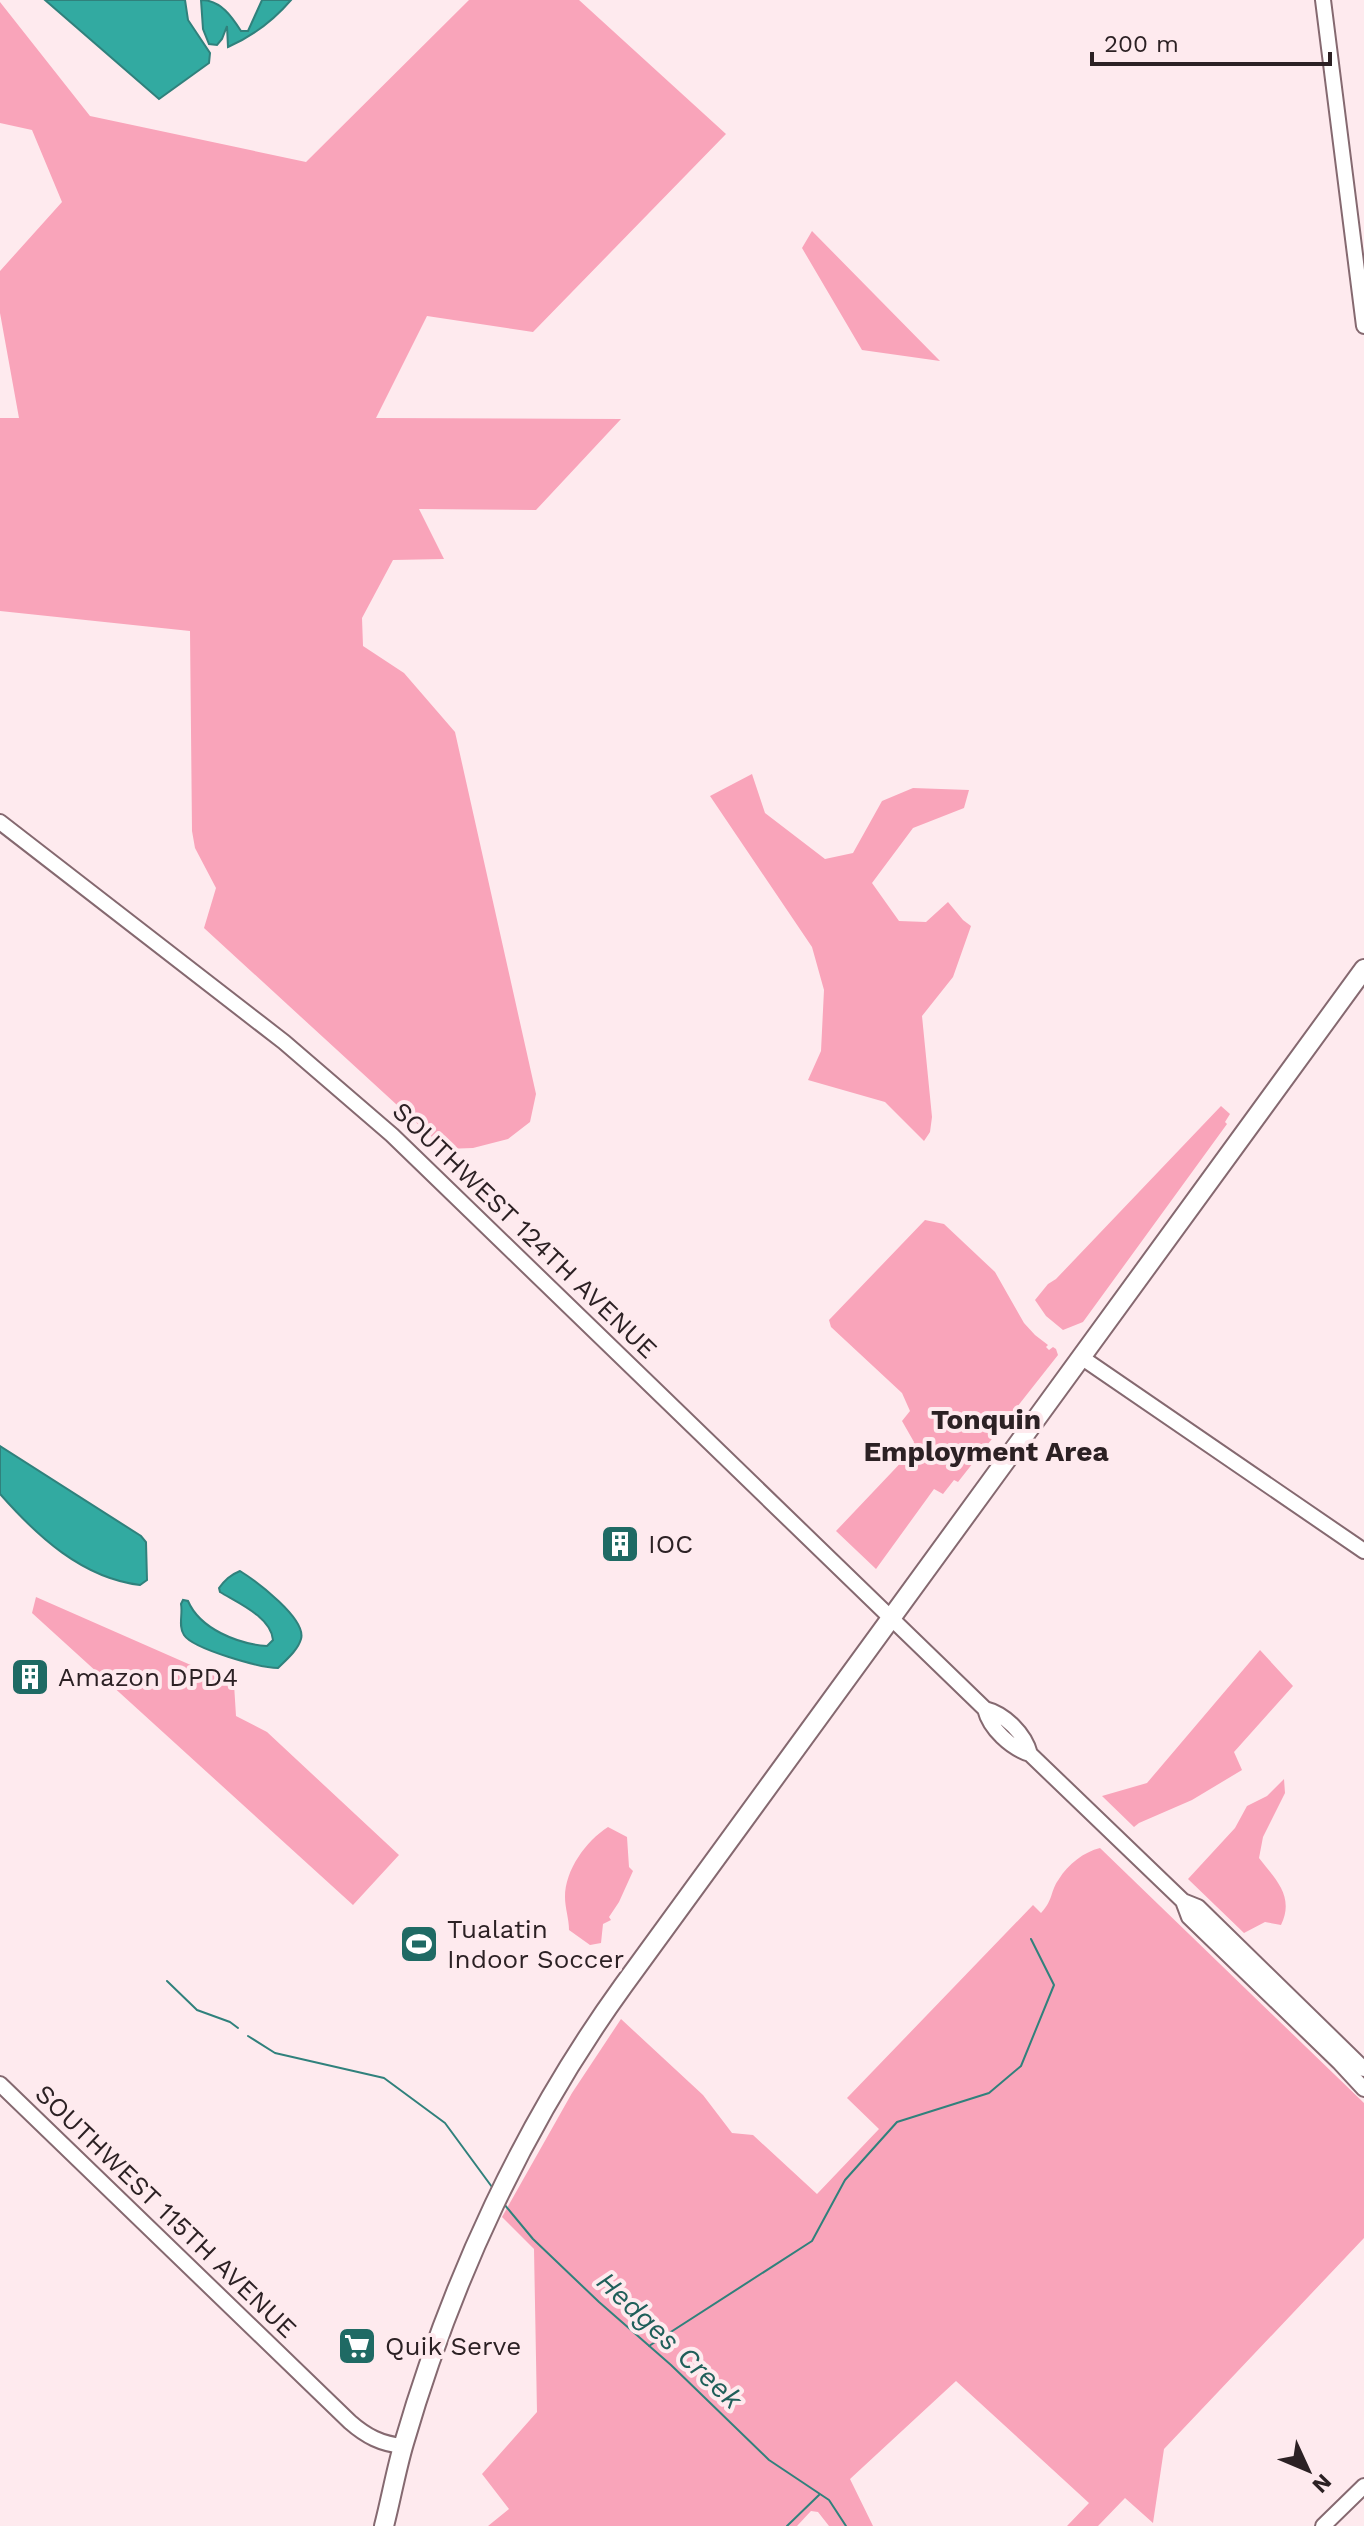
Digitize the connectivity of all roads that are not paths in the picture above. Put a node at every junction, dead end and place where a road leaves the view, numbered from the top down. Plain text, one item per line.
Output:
1 (1323, 0) edge
2 (1364, 326) edge
3 (0, 822) edge
4 (1364, 969) edge
5 (1081, 1357) junction
6 (1364, 1551) edge
7 (890, 1619) junction
8 (1183, 1901) junction
9 (1364, 2069) edge
10 (0, 2084) edge
11 (1364, 2089) edge
12 (403, 2446) junction
13 (1364, 2486) edge
14 (384, 2526) edge
15 (1323, 2526) edge

1 - 2 main road
3 - 7 main road, SOUTHWEST 124TH AVENUE
4 - 5 highway
5 - 6 main road
5 - 7 highway
7 - 8 main road, SOUTHWEST 124TH AVENUE
7 - 12 highway
8 - 9 main road, SOUTHWEST 124TH AVENUE
8 - 11 main road, SOUTHWEST 124TH AVENUE
10 - 12 main road, SOUTHWEST 115TH AVENUE
12 - 14 highway
13 - 15 main road

